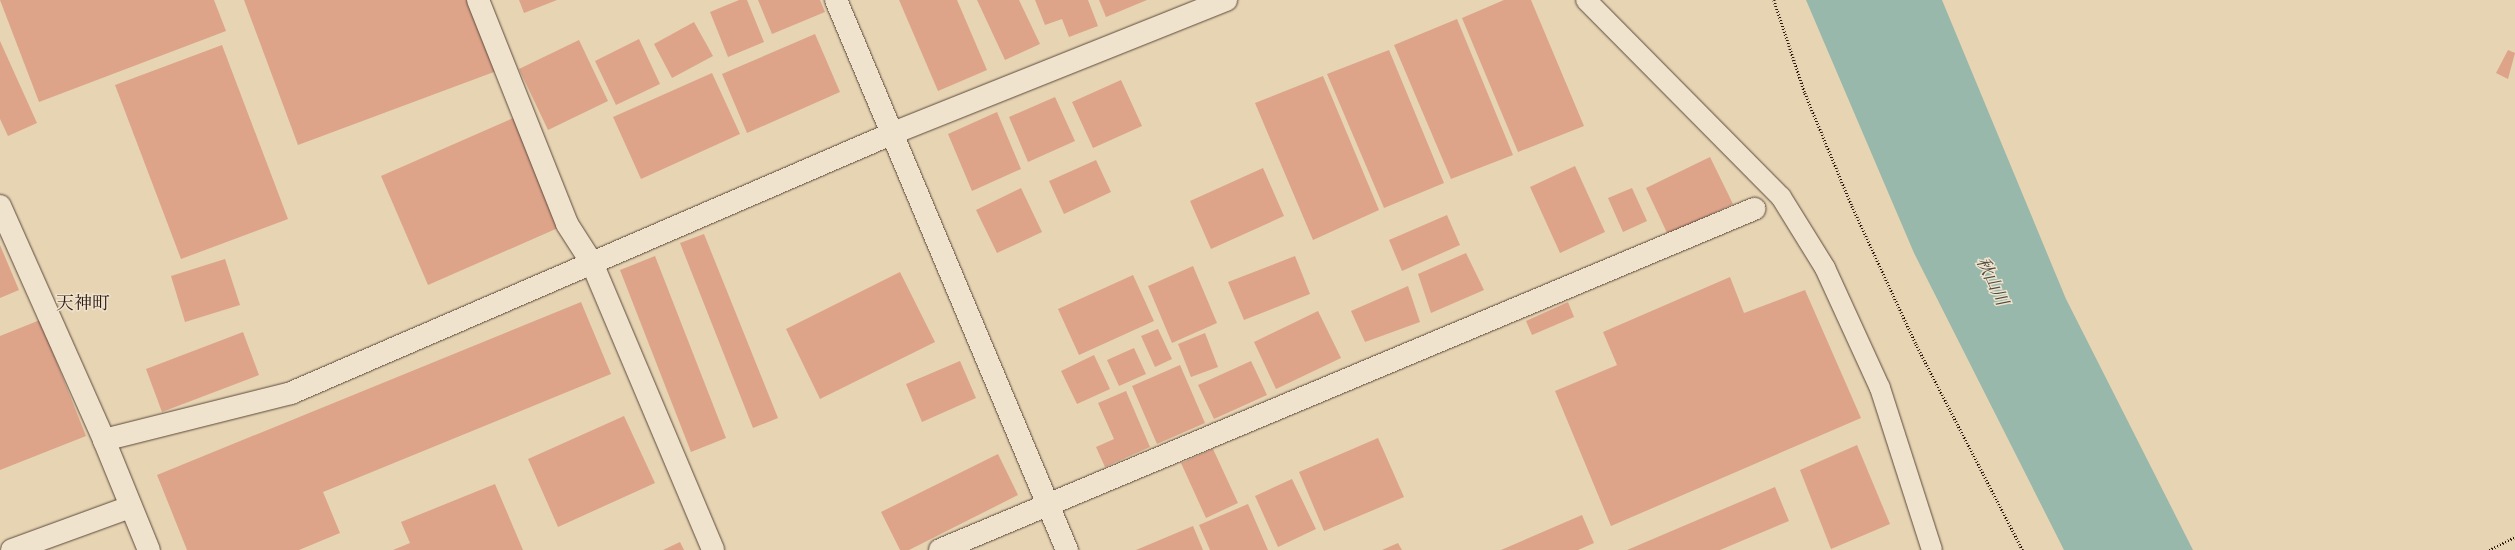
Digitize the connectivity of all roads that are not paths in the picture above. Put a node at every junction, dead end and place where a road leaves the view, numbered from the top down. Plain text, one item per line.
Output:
1 (478, 0) edge
2 (836, 0) edge
3 (1226, 0) edge
4 (1586, 0) edge
5 (891, 134) junction
6 (1781, 197) junction
7 (0, 206) edge
8 (1754, 209) joint
9 (592, 263) junction
10 (104, 440) junction
11 (1049, 505) junction
12 (130, 506) junction
13 (12, 550) edge
14 (149, 550) edge
15 (713, 550) edge
16 (940, 550) edge
17 (1067, 550) edge
18 (1932, 550) edge

1 - 9 street
2 - 5 street
3 - 5 street
4 - 6 lane
5 - 9 street
5 - 11 street
6 - 8 lane
6 - 18 lane
7 - 10 street
8 - 11 street
9 - 10 street
9 - 15 street
10 - 12 street
11 - 16 street
11 - 17 street
12 - 13 street
12 - 14 street

